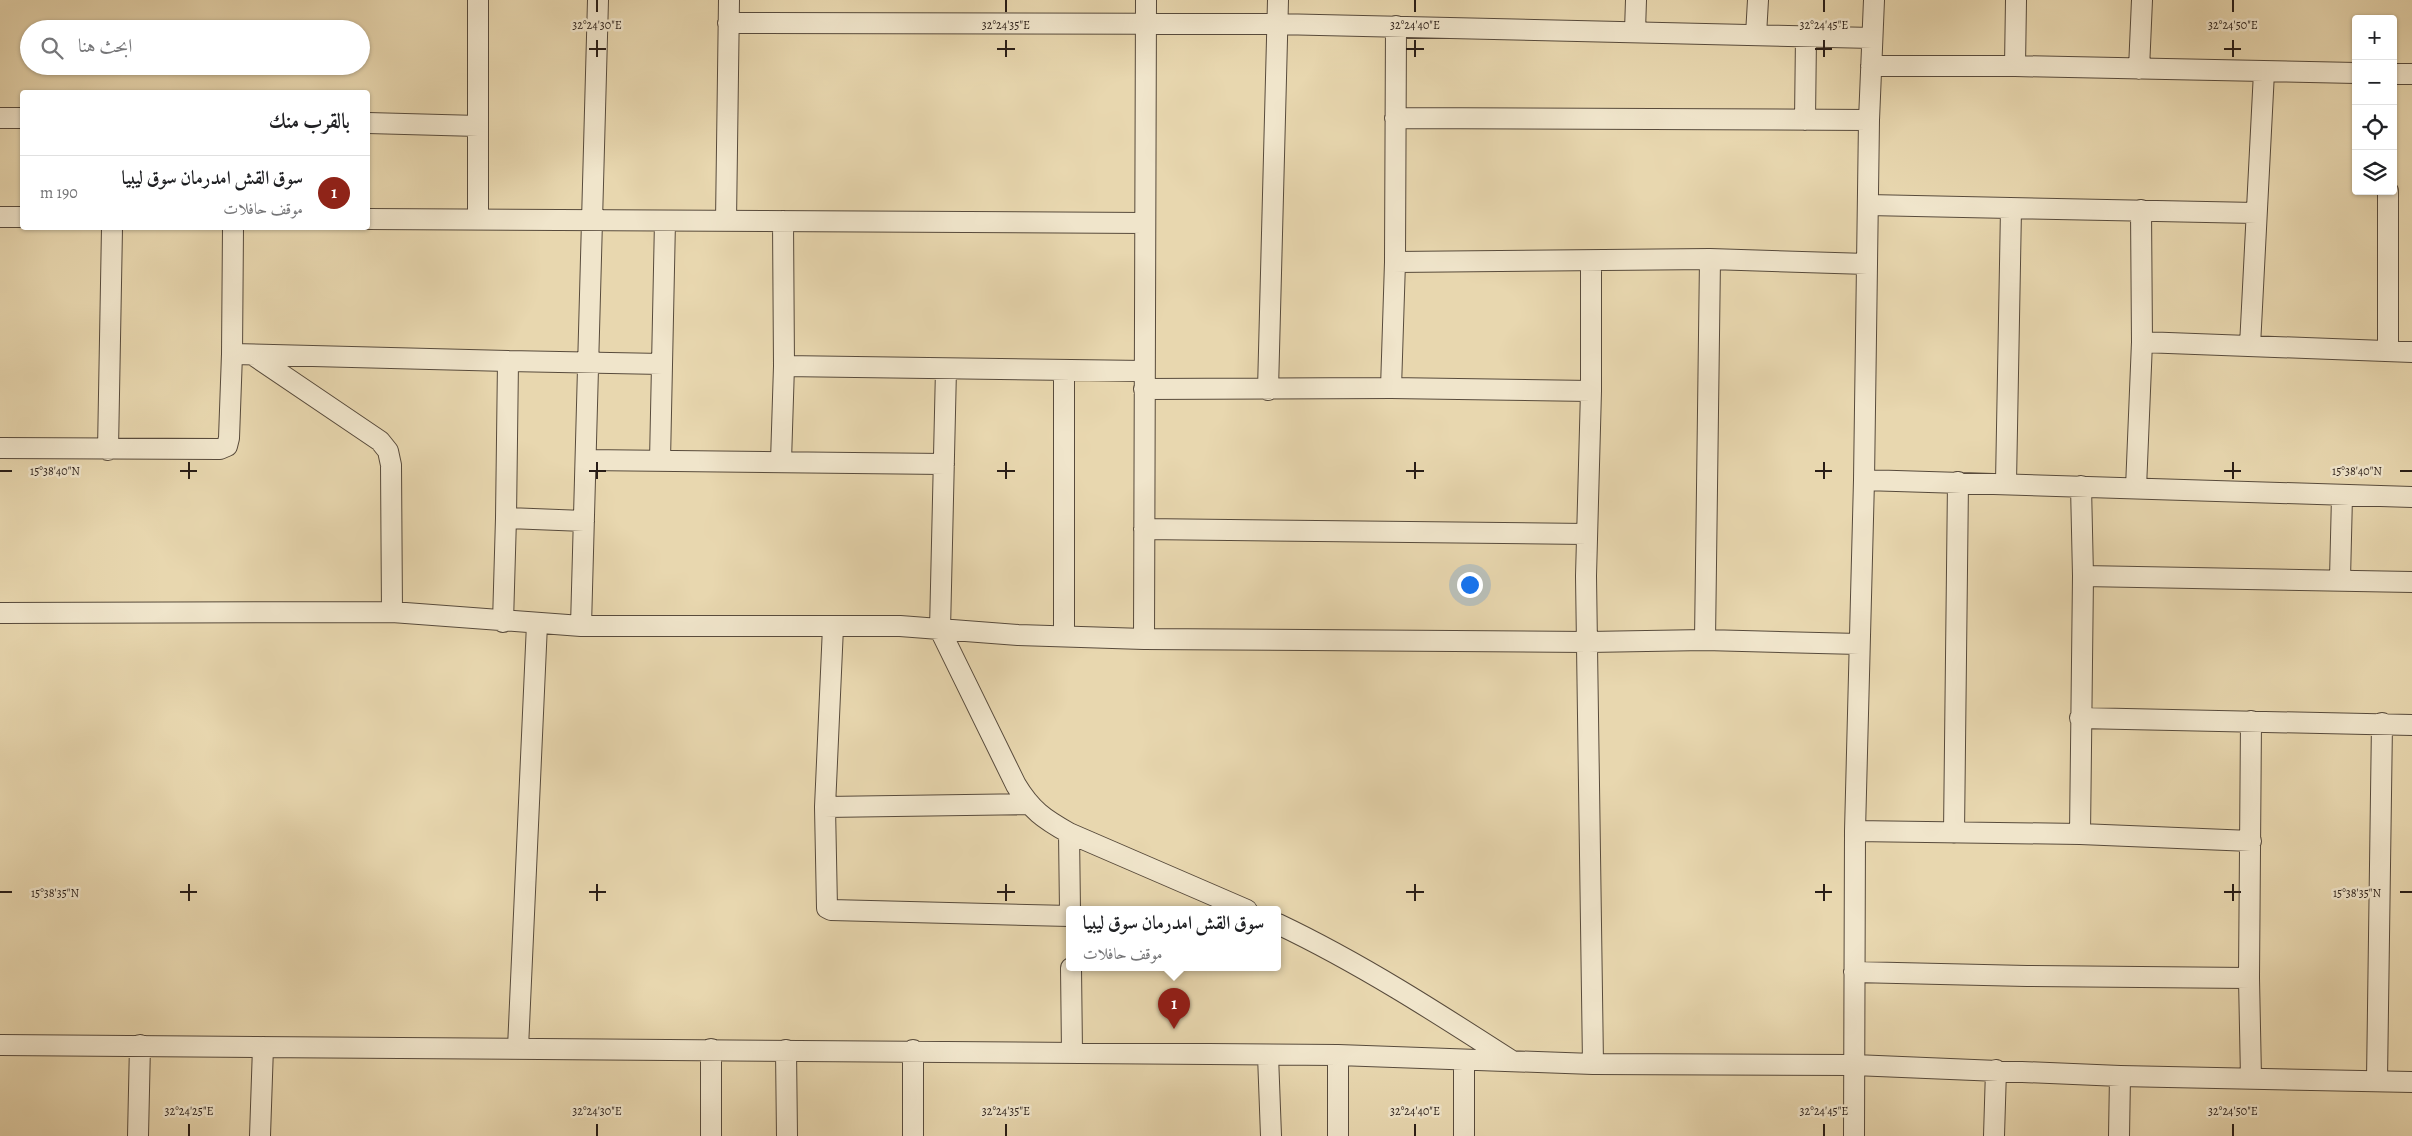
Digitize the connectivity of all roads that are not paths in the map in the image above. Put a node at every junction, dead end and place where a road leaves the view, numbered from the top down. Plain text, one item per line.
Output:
1 (478, 0) edge
2 (598, 0) edge
3 (729, 0) edge
4 (1146, 0) edge
5 (1278, 0) edge
6 (1636, 0) edge
7 (1758, 0) edge
8 (1874, 0) edge
9 (2016, 0) edge
10 (2142, 0) edge
11 (728, 23) junction
12 (1146, 23) junction
13 (1276, 24) junction
14 (1396, 26) junction
15 (1635, 31) junction
16 (1756, 36) junction
17 (1806, 36) junction
18 (1872, 38) junction
19 (1871, 66) junction
20 (2015, 66) junction
21 (2139, 69) junction
22 (2264, 72) junction
23 (2352, 74) edge
24 (2397, 74) edge
25 (2412, 74) edge
26 (0, 118) edge
27 (20, 118) edge
28 (1395, 118) junction
29 (1805, 120) junction
30 (1869, 120) junction
31 (370, 124) edge
32 (478, 126) junction
33 (2388, 195) edge
34 (1868, 205) junction
35 (2011, 209) junction
36 (2141, 210) junction
37 (2256, 212) junction
38 (0, 217) edge
39 (20, 217) edge
40 (370, 218) edge
41 (478, 218) junction
42 (593, 221) junction
43 (665, 221) junction
44 (726, 221) junction
45 (783, 221) junction
46 (1145, 223) junction
47 (112, 230) edge
48 (234, 230) edge
49 (1710, 259) junction
50 (1591, 260) junction
51 (1395, 262) junction
52 (1867, 264) junction
53 (2142, 342) junction
54 (2250, 346) junction
55 (2388, 351) junction
56 (2412, 352) edge
57 (232, 354) junction
58 (253, 355) junction
59 (508, 361) junction
60 (587, 362) junction
61 (662, 364) junction
62 (784, 366) junction
63 (946, 369) junction
64 (1064, 370) junction
65 (1144, 380) junction
66 (1390, 388) junction
67 (1268, 390) junction
68 (1591, 391) junction
69 (0, 448) edge
70 (108, 450) junction
71 (586, 460) junction
72 (660, 461) junction
73 (781, 461) junction
74 (944, 464) junction
75 (1864, 480) junction
76 (1958, 482) junction
77 (2006, 484) junction
78 (2081, 486) junction
79 (2136, 488) junction
80 (2342, 496) junction
81 (2412, 497) edge
82 (506, 518) junction
83 (584, 521) junction
84 (1144, 529) junction
85 (1586, 534) junction
86 (2083, 576) junction
87 (2340, 579) junction
88 (2412, 582) edge
89 (392, 612) junction
90 (0, 613) edge
91 (504, 622) junction
92 (537, 624) junction
93 (582, 626) junction
94 (833, 626) junction
95 (940, 630) junction
96 (1064, 636) junction
97 (1144, 639) junction
98 (1705, 640) junction
99 (1588, 642) junction
100 (1859, 644) junction
101 (2080, 718) junction
102 (2251, 721) junction
103 (2382, 723) junction
104 (2412, 724) edge
105 (1027, 804) junction
106 (826, 807) junction
107 (1855, 831) junction
108 (1069, 833) junction
109 (1954, 833) junction
110 (2080, 834) junction
111 (2251, 841) junction
112 (1070, 906) edge
113 (1239, 906) edge
114 (1066, 916) edge
115 (1281, 926) edge
116 (1071, 971) edge
117 (1854, 972) junction
118 (2249, 978) junction
119 (0, 1045) edge
120 (140, 1045) junction
121 (263, 1047) junction
122 (518, 1048) junction
123 (711, 1049) junction
124 (786, 1050) junction
125 (913, 1050) junction
126 (1072, 1052) junction
127 (1268, 1055) junction
128 (1338, 1055) junction
129 (1464, 1060) junction
130 (1514, 1062) junction
131 (1593, 1064) junction
132 (1854, 1065) junction
133 (1996, 1070) junction
134 (2120, 1076) junction
135 (2251, 1078) junction
136 (2377, 1080) junction
137 (2412, 1082) edge
138 (138, 1136) edge
139 (260, 1136) edge
140 (712, 1136) edge
141 (787, 1136) edge
142 (913, 1136) edge
143 (1271, 1136) edge
144 (1338, 1136) edge
145 (1464, 1136) edge
146 (1854, 1136) edge
147 (1994, 1136) edge
148 (2119, 1136) edge

1 - 32 street
2 - 42 street
3 - 11 street
4 - 12 street
5 - 13 street
6 - 15 street
7 - 16 street
8 - 18 street
9 - 20 street
10 - 21 street
11 - 12 street
11 - 44 street
12 - 13 street
12 - 46 street
13 - 14 street
13 - 67 street
14 - 15 street
14 - 28 street
15 - 16 street
16 - 17 street
17 - 18 street
17 - 29 street
18 - 19 street
19 - 20 street
19 - 30 street
20 - 21 street
21 - 22 street
22 - 23 street
22 - 37 street
24 - 25 street
26 - 27 street
28 - 29 street
28 - 51 street
29 - 30 street
30 - 34 street
31 - 32 street
32 - 41 street
33 - 55 street
34 - 35 street
34 - 52 street
35 - 36 street
35 - 77 street
36 - 37 street
36 - 53 street
37 - 54 street
38 - 39 street
40 - 41 street
41 - 42 street
42 - 43 street
42 - 60 street
43 - 44 street
43 - 61 street
44 - 45 street
45 - 46 street
45 - 62 street
46 - 65 street
47 - 70 street
48 - 57 street
49 - 50 street
49 - 52 street
49 - 98 street
50 - 51 street
50 - 68 street
51 - 66 street
52 - 75 street
53 - 54 street
53 - 79 street
54 - 55 street
55 - 56 street
57 - 58 street
57 - 70 street
58 - 59 street
58 - 89 street
59 - 60 street
59 - 82 street
60 - 61 street
60 - 71 street
61 - 72 street
62 - 63 street
62 - 73 street
63 - 64 street
63 - 74 street
64 - 65 street
64 - 96 street
65 - 67 street
65 - 84 street
66 - 67 street
66 - 68 street
68 - 85 street
69 - 70 street
71 - 72 street
71 - 83 street
72 - 73 street
73 - 74 street
74 - 95 street
75 - 76 street
75 - 100 street
76 - 77 street
76 - 109 street
77 - 78 street
78 - 79 street
78 - 86 street
79 - 80 street
80 - 81 street
80 - 87 street
82 - 83 street
82 - 91 street
83 - 93 street
84 - 85 street
84 - 97 street
85 - 99 street
86 - 87 street
86 - 101 street
87 - 88 street
89 - 90 street
89 - 91 street
91 - 92 street
92 - 93 street
92 - 122 street
93 - 94 street
94 - 95 street
94 - 106 street
95 - 96 street
95 - 105 street
96 - 97 street
97 - 99 street
98 - 99 street
98 - 100 street
99 - 131 street
100 - 107 street
101 - 102 street
101 - 110 street
102 - 103 street
102 - 111 street
103 - 104 street
103 - 136 street
105 - 106 street
105 - 108 street
106 - 114 street
107 - 109 street
107 - 117 street
108 - 112 street
108 - 113 street
109 - 110 street
110 - 111 street
111 - 118 street
115 - 130 street
116 - 126 street
117 - 118 street
117 - 132 street
118 - 135 street
119 - 120 street
120 - 121 street
120 - 138 street
121 - 122 street
121 - 139 street
122 - 123 street
123 - 124 street
123 - 140 street
124 - 125 street
124 - 141 street
125 - 126 street
125 - 142 street
126 - 127 street
127 - 128 street
127 - 143 street
128 - 129 street
128 - 144 street
129 - 130 street
129 - 145 street
130 - 131 street
131 - 132 street
132 - 133 street
132 - 146 street
133 - 134 street
133 - 147 street
134 - 135 street
134 - 148 street
135 - 136 street
136 - 137 street

